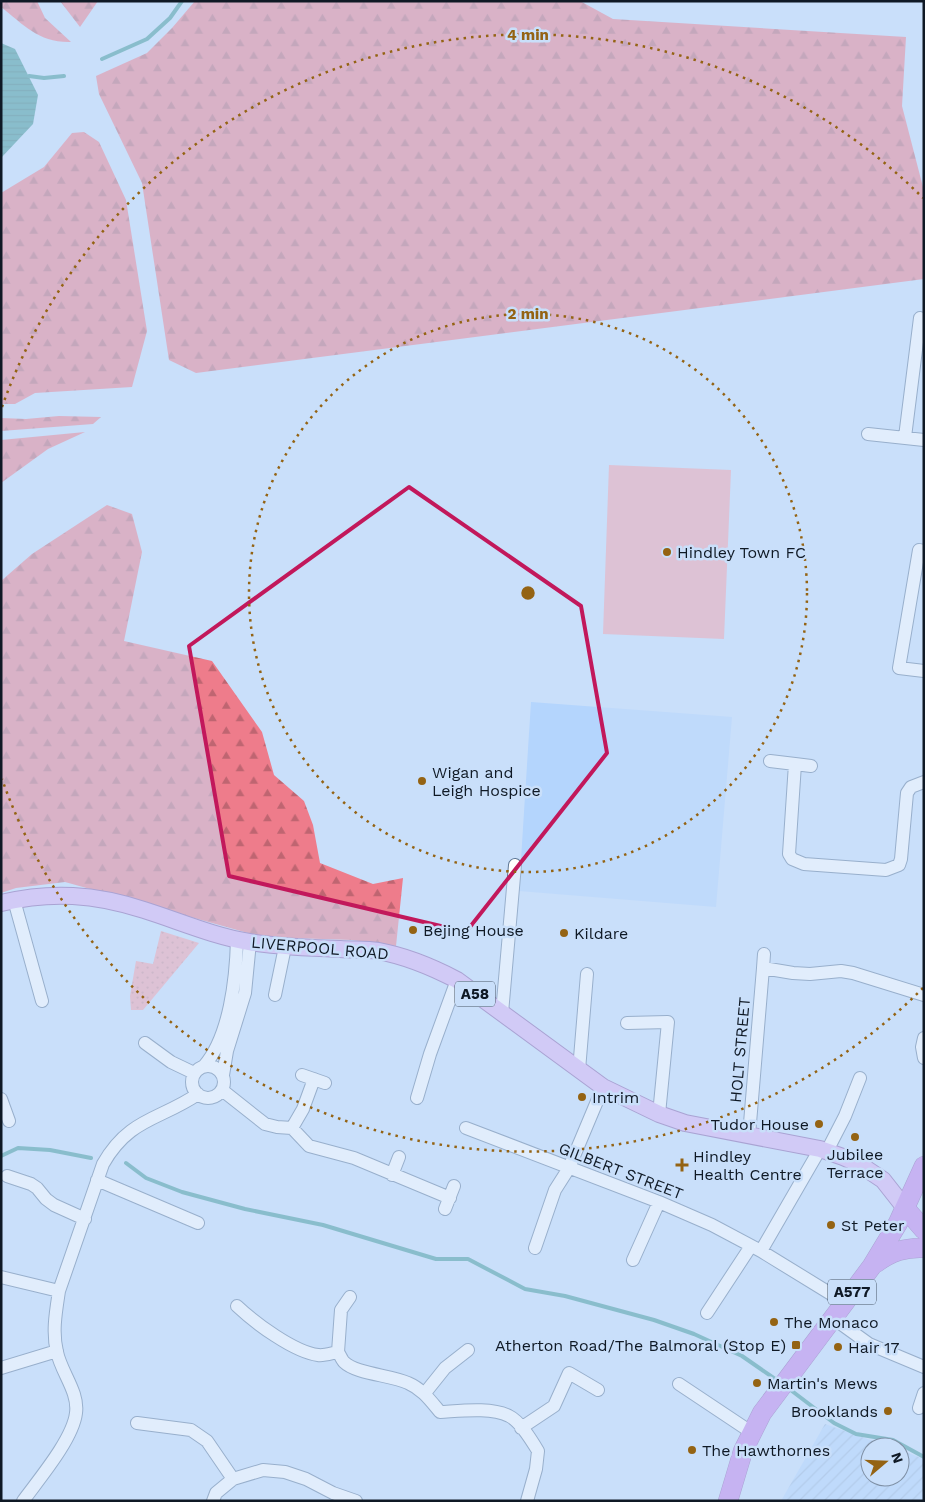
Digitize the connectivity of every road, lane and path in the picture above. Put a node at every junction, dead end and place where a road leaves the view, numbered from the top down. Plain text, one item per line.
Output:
1 (918, 318) edge
2 (868, 434) dead end
3 (905, 437) junction
4 (924, 440) edge
5 (924, 550) edge
6 (924, 671) edge
7 (770, 761) dead end
8 (795, 764) junction
9 (811, 766) dead end
10 (924, 782) edge
11 (515, 865) dead end
12 (8, 901) edge
13 (244, 941) junction
14 (285, 947) junction
15 (764, 954) dead end
16 (763, 968) junction
17 (587, 974) dead end
18 (456, 980) junction
19 (275, 995) dead end
20 (924, 995) edge
21 (42, 1001) dead end
22 (502, 1013) junction
23 (627, 1023) dead end
24 (924, 1038) edge
25 (145, 1043) dead end
26 (924, 1058) edge
27 (199, 1070) junction
28 (579, 1070) junction
29 (223, 1075) junction
30 (860, 1078) dead end
31 (314, 1079) dead end
32 (603, 1087) junction
33 (222, 1090) junction
34 (198, 1094) junction
35 (417, 1098) dead end
36 (1, 1099) edge
37 (659, 1114) junction
38 (9, 1121) dead end
39 (292, 1128) junction
40 (466, 1128) dead end
41 (749, 1135) junction
42 (824, 1150) junction
43 (399, 1157) dead end
44 (924, 1166) edge
45 (569, 1168) junction
46 (392, 1175) junction
47 (7, 1176) dead end
48 (96, 1180) junction
49 (454, 1186) dead end
50 (659, 1202) junction
51 (905, 1208) junction
52 (85, 1218) junction
53 (198, 1223) dead end
54 (924, 1230) edge
55 (535, 1248) dead end
56 (924, 1248) edge
57 (756, 1249) junction
58 (633, 1260) dead end
59 (872, 1266) junction
60 (1, 1277) edge
61 (59, 1291) junction
62 (831, 1294) dead end
63 (350, 1297) dead end
64 (237, 1306) dead end
65 (707, 1313) dead end
66 (832, 1318) junction
67 (57, 1350) junction
68 (468, 1350) dead end
69 (338, 1352) junction
70 (924, 1367) edge
71 (1, 1368) edge
72 (680, 1384) dead end
73 (598, 1390) dead end
74 (425, 1393) junction
75 (924, 1393) edge
76 (918, 1408) dead end
77 (137, 1423) dead end
78 (521, 1428) junction
79 (751, 1432) junction
80 (233, 1479) junction
81 (326, 1496) edge
82 (27, 1499) edge
83 (213, 1501) edge
84 (356, 1501) edge
85 (528, 1501) edge
86 (728, 1501) edge

1 - 3 street
2 - 3 street
3 - 4 street
5 - 6 street
7 - 8 street
8 - 9 street
8 - 10 street
11 - 22 street
12 - 13 main road, LIVERPOOL ROAD / A58
12 - 21 street
13 - 14 main road, LIVERPOOL ROAD / A58
13 - 27 street
13 - 29 street
14 - 18 main road, LIVERPOOL ROAD / A58
14 - 19 street
15 - 16 street, HOLT STREET
16 - 20 street
16 - 41 street, HOLT STREET
17 - 28 street
18 - 22 main road, LIVERPOOL ROAD / A58
18 - 35 street
22 - 28 main road, LIVERPOOL ROAD / A58
23 - 37 street
24 - 26 street
25 - 27 street
27 - 29 street
27 - 34 street
28 - 32 main road, LIVERPOOL ROAD / A58
29 - 33 street
30 - 42 street
31 - 39 street
32 - 37 main road, LIVERPOOL ROAD / A58
32 - 45 street
33 - 34 street
33 - 39 street
34 - 48 street
36 - 38 street
37 - 41 main road, LIVERPOOL ROAD / A58
39 - 46 street
40 - 45 street, GILBERT STREET
41 - 42 main road, LIVERPOOL ROAD / A58
42 - 51 main road, LIVERPOOL ROAD / A58
42 - 57 street
43 - 46 street
44 - 51 highway, A577
45 - 50 street, GILBERT STREET
45 - 55 street
46 - 49 street
47 - 52 street
48 - 52 street
48 - 53 street
50 - 57 street, GILBERT STREET
50 - 58 street
51 - 54 highway, A58
51 - 59 highway, A577
52 - 61 street
56 - 59 highway
57 - 62 street, GILBERT STREET
57 - 65 street
59 - 66 highway, A577
60 - 61 street
61 - 67 street
63 - 69 street
64 - 69 street
66 - 70 street
66 - 79 highway, A577
67 - 71 street
67 - 82 street
68 - 74 street
69 - 74 street
72 - 79 street
73 - 78 street
74 - 78 street
75 - 76 street
77 - 80 street
78 - 85 street
79 - 86 highway, A577
80 - 81 street
80 - 83 street
81 - 84 street

